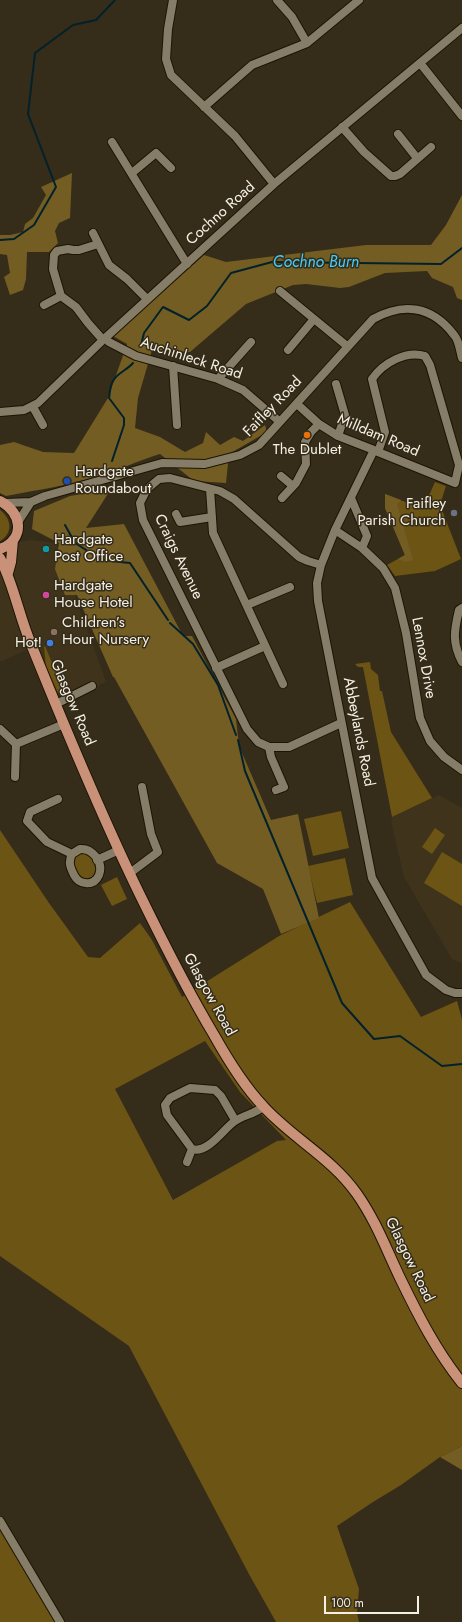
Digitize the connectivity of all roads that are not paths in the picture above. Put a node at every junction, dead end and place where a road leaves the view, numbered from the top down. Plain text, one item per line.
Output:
1 (277, 0) edge
2 (360, 0) edge
3 (172, 2) edge
4 (462, 28) edge
5 (307, 43) junction
6 (420, 62) junction
7 (204, 107) junction
8 (462, 116) edge
9 (342, 127) junction
10 (398, 134) dead end
11 (112, 142) dead end
12 (431, 147) dead end
13 (418, 158) junction
14 (171, 168) dead end
15 (132, 174) junction
16 (274, 184) junction
17 (93, 234) dead end
18 (98, 244) junction
19 (187, 264) junction
20 (280, 291) dead end
21 (61, 296) junction
22 (147, 299) junction
23 (44, 305) dead end
24 (314, 319) junction
25 (106, 341) junction
26 (251, 342) dead end
27 (348, 346) junction
28 (288, 350) dead end
29 (462, 358) edge
30 (173, 366) junction
31 (218, 379) junction
32 (336, 384) dead end
33 (297, 404) junction
34 (33, 406) junction
35 (0, 412) edge
36 (280, 422) junction
37 (319, 424) junction
38 (43, 425) dead end
39 (177, 425) dead end
40 (338, 436) junction
41 (376, 451) junction
42 (281, 476) dead end
43 (455, 483) joint
44 (293, 486) junction
45 (210, 489) junction
46 (282, 498) dead end
47 (351, 498) junction
48 (3, 502) edge
49 (31, 502) junction
50 (176, 514) dead end
51 (212, 517) junction
52 (18, 522) junction
53 (335, 530) junction
54 (14, 540) junction
55 (362, 548) junction
56 (0, 549) edge
57 (0, 558) edge
58 (321, 565) junction
59 (8, 573) junction
60 (290, 587) dead end
61 (247, 605) junction
62 (462, 608) edge
63 (265, 646) junction
64 (462, 662) edge
65 (216, 668) junction
66 (283, 684) dead end
67 (92, 686) dead end
68 (56, 704) junction
69 (342, 723) junction
70 (64, 724) junction
71 (0, 729) edge
72 (16, 744) junction
73 (269, 747) junction
74 (462, 770) edge
75 (15, 777) dead end
76 (142, 787) dead end
77 (276, 790) dead end
78 (58, 799) dead end
79 (119, 850) junction
80 (72, 854) junction
81 (98, 860) junction
82 (130, 873) junction
83 (462, 993) edge
84 (263, 1107) junction
85 (235, 1120) junction
86 (192, 1149) junction
87 (187, 1162) dead end
88 (462, 1383) edge
89 (0, 1521) edge
90 (60, 1622) edge

1 - 5 street
2 - 5 street
3 - 7 street
4 - 6 street, Cochno Road
5 - 7 street
6 - 8 street
6 - 9 street, Cochno Road
7 - 16 street
9 - 13 street
9 - 16 street, Cochno Road
10 - 13 street
11 - 15 street
12 - 13 street
14 - 15 street
15 - 19 street
16 - 19 street, Cochno Road
17 - 18 street
18 - 21 street
18 - 22 street
19 - 22 street, Cochno Road
20 - 24 street
21 - 23 street
21 - 25 street
22 - 25 street, Cochno Road
24 - 27 street
24 - 28 street
25 - 30 street, Auchinleck Road
25 - 34 street, Cochno Road
26 - 31 street
27 - 29 street, Faifley Road
27 - 33 street, Faifley Road
30 - 31 street, Auchinleck Road
30 - 39 street
31 - 36 street, Auchinleck Road
32 - 40 street
33 - 36 street, Faifley Road
33 - 37 street, Milldam Road
34 - 35 street, Cochno Road
34 - 38 street
36 - 49 street, Faifley Road
37 - 40 street, Milldam Road
37 - 44 street
40 - 41 street, Milldam Road
41 - 43 street, Milldam Road
41 - 43 street, Abbeylands Road
41 - 47 street, Abbeylands Road
42 - 44 street
44 - 46 street
45 - 51 street
45 - 58 street, Craigs Avenue
45 - 65 street, Craigs Avenue
47 - 53 street, Abbeylands Road
47 - 55 street
48 - 49 street, Faifley Road
48 - 52 main road
49 - 52 street
50 - 51 street
51 - 61 street
52 - 54 main road
53 - 55 street, Lennox Drive
53 - 58 street, Abbeylands Road
54 - 56 main road
54 - 59 main road, Glasgow Road
55 - 74 street, Lennox Drive
57 - 59 main road, Glasgow Road
58 - 69 street, Abbeylands Road
59 - 68 main road, Glasgow Road
60 - 61 street
61 - 63 street
62 - 64 street
63 - 65 street
63 - 66 street
65 - 73 street, Craigs Avenue
67 - 68 street
68 - 70 main road, Glasgow Road
69 - 73 street
69 - 83 street, Abbeylands Road
70 - 72 street
70 - 79 main road, Glasgow Road
71 - 72 street
72 - 75 street
73 - 77 street
76 - 82 street
78 - 80 street
79 - 81 street
79 - 82 main road, Glasgow Road
80 - 81 street
80 - 81 street
82 - 84 main road, Glasgow Road
84 - 85 street
84 - 88 main road, Glasgow Road
85 - 86 street
85 - 86 street
86 - 87 street
89 - 90 street

